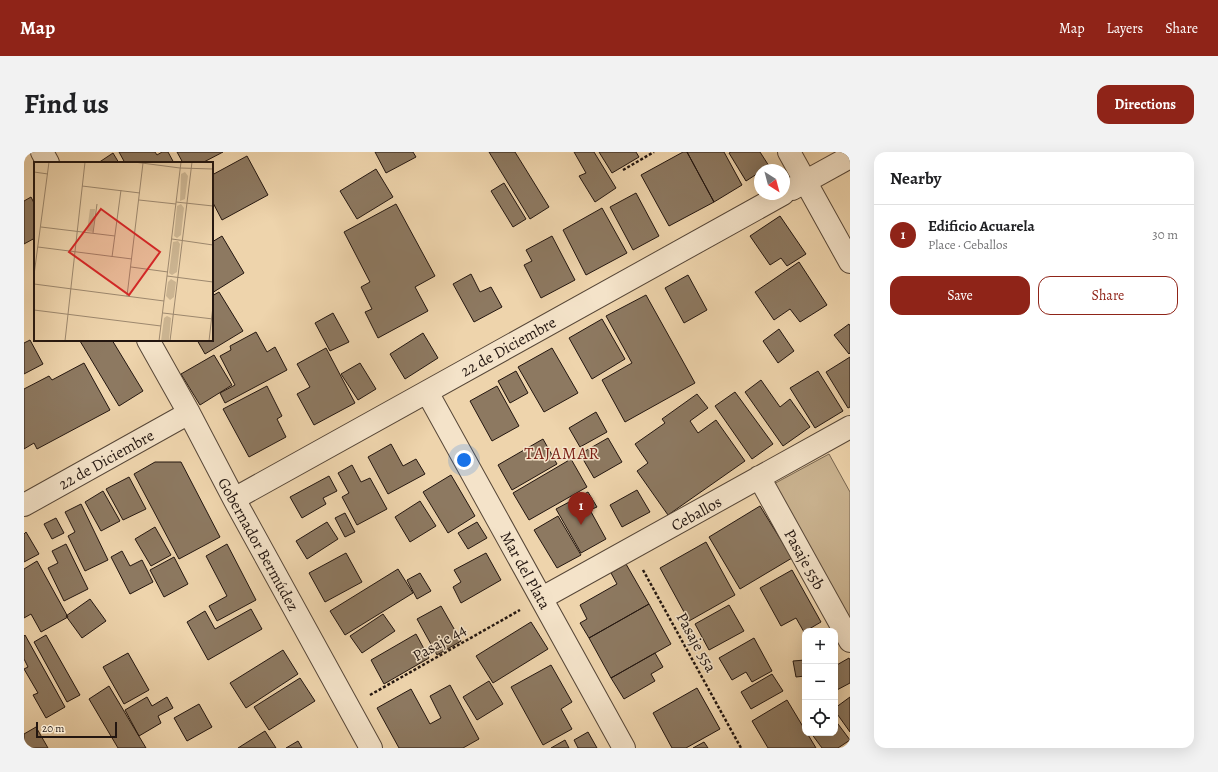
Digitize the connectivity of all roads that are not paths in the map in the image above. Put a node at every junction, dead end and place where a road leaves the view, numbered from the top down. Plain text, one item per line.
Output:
1 (42, 152) edge
2 (789, 152) edge
3 (850, 157) edge
4 (47, 162) edge
5 (805, 181) junction
6 (790, 190) edge
7 (772, 200) edge
8 (850, 262) edge
9 (149, 341) edge
10 (427, 392) junction
11 (189, 413) junction
12 (850, 427) edge
13 (759, 477) junction
14 (234, 499) junction
15 (24, 505) edge
16 (542, 598) junction
17 (850, 641) edge
18 (371, 748) edge
19 (624, 748) edge

1 - 4 street
2 - 5 street
3 - 5 street, 22 de Diciembre
5 - 6 street, 22 de Diciembre
5 - 8 street
7 - 10 street, 22 de Diciembre
9 - 11 street, Gobernador Bermúdez
10 - 14 street, 22 de Diciembre
10 - 16 street, Mar del Plata
11 - 14 street, Gobernador Bermúdez
11 - 15 street, 22 de Diciembre
12 - 13 street, Ceballos
13 - 16 street, Ceballos
13 - 17 street, Pasaje 55b
14 - 18 street, Gobernador Bermúdez
16 - 19 street, Mar del Plata

